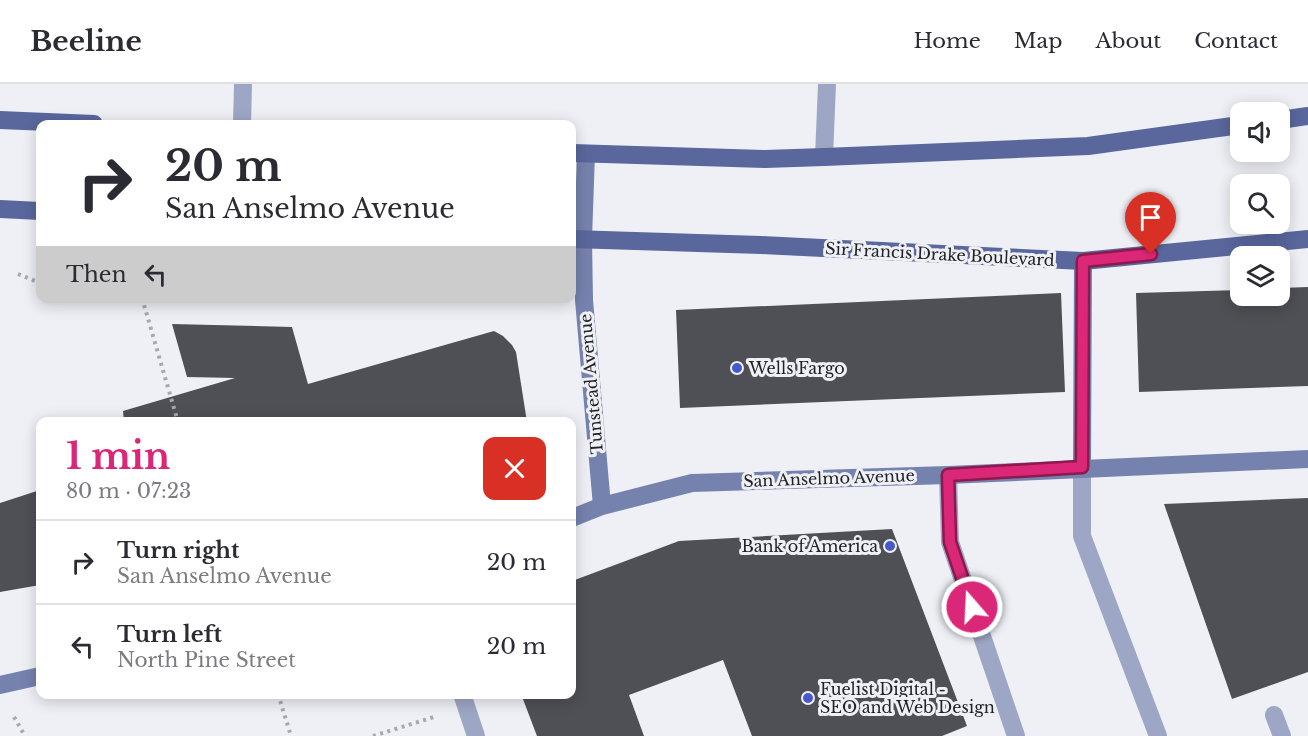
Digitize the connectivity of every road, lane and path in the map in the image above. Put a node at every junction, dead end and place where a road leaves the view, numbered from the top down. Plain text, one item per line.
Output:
1 (243, 84) edge
2 (827, 84) edge
3 (1308, 116) edge
4 (1290, 119) edge
5 (0, 120) edge
6 (242, 120) edge
7 (36, 122) edge
8 (1230, 126) edge
9 (579, 153) edge
10 (824, 157) junction
11 (0, 209) edge
12 (36, 212) edge
13 (577, 239) edge
14 (1308, 239) edge
15 (1083, 261) junction
16 (18, 274) dead end
17 (36, 281) edge
18 (143, 303) edge
19 (177, 417) edge
20 (1308, 459) edge
21 (1082, 467) junction
22 (948, 475) junction
23 (602, 506) junction
24 (576, 516) edge
25 (36, 677) edge
26 (0, 685) edge
27 (280, 699) edge
28 (465, 701) edge
29 (1274, 715) dead end
30 (291, 736) edge
31 (374, 736) edge
32 (476, 736) edge
33 (1016, 736) edge
34 (1158, 736) edge
35 (1282, 736) edge

1 - 6 street
2 - 10 street
3 - 4 main road
5 - 7 main road
8 - 10 main road
9 - 10 main road
9 - 13 street, Tunstead Avenue
11 - 12 main road
13 - 15 main road, Sir Francis Drake Boulevard
13 - 23 street, Tunstead Avenue
14 - 15 main road, Sir Francis Drake Boulevard
15 - 21 street
16 - 17 path
18 - 19 path
20 - 21 street, San Anselmo Avenue
21 - 22 street, San Anselmo Avenue
21 - 34 street
22 - 23 street, San Anselmo Avenue
22 - 33 street
23 - 24 street, San Anselmo Avenue
25 - 26 street
27 - 30 path
28 - 31 path
28 - 32 street
29 - 35 street

